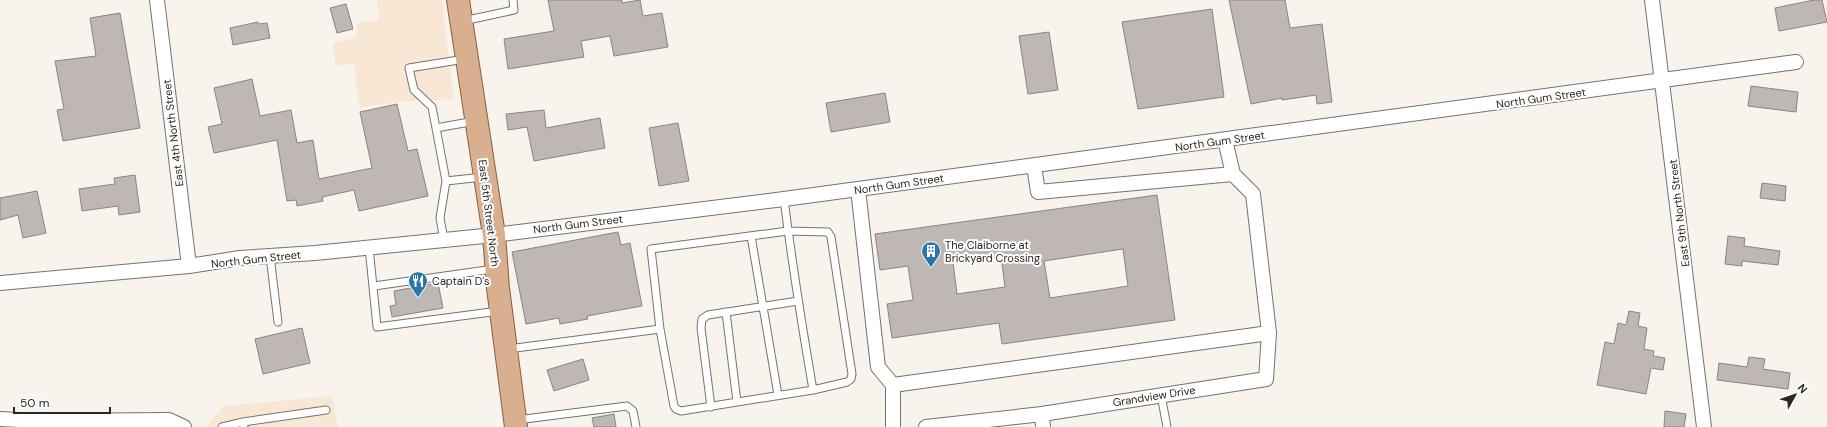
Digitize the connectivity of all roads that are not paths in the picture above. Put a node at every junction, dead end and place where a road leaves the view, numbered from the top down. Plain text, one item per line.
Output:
1 (157, 0) edge
2 (458, 0) edge
3 (513, 0) edge
4 (1652, 0) edge
5 (461, 22) junction
6 (467, 59) junction
7 (1796, 62) dead end
8 (1663, 81) junction
9 (476, 121) junction
10 (436, 128) junction
11 (1225, 140) junction
12 (1034, 166) junction
13 (1233, 174) junction
14 (485, 177) junction
15 (446, 181) junction
16 (858, 189) junction
17 (784, 199) junction
18 (788, 231) junction
19 (494, 234) junction
20 (751, 236) junction
21 (444, 240) junction
22 (369, 247) junction
23 (270, 256) junction
24 (190, 266) junction
25 (497, 269) junction
26 (0, 283) edge
27 (374, 286) junction
28 (798, 301) junction
29 (764, 306) junction
30 (501, 311) junction
31 (726, 312) junction
32 (278, 322) dead end
33 (660, 329) junction
34 (1269, 333) junction
35 (506, 349) junction
36 (892, 385) junction
37 (812, 390) junction
38 (778, 395) junction
39 (1161, 395) junction
40 (737, 402) junction
41 (711, 406) junction
42 (326, 410) dead end
43 (1042, 420) edge
44 (4, 422) edge
45 (515, 423) edge
46 (138, 424) edge
47 (243, 424) edge
48 (184, 427) edge
49 (222, 427) edge
50 (636, 427) edge
51 (893, 427) edge
52 (926, 427) edge
53 (1167, 427) edge
54 (1704, 427) edge

1 - 24 street, East 4th North Street
2 - 5 main road, East 5th Street North
3 - 5 lane
4 - 8 street, East 9th North Street
5 - 6 main road, East 5th Street North
6 - 9 main road, East 5th Street North
6 - 10 lane
7 - 8 street, North Gum Street
8 - 11 street, North Gum Street
8 - 54 street, East 9th North Street
9 - 10 lane
9 - 14 main road, East 5th Street North
10 - 15 lane
11 - 12 street, North Gum Street
11 - 13 street
12 - 13 street
12 - 16 street, North Gum Street
13 - 34 street
14 - 15 lane
14 - 19 main road, East 5th Street North
15 - 21 lane
16 - 17 street, North Gum Street
16 - 36 street
17 - 18 lane
17 - 19 street, North Gum Street
18 - 20 lane
18 - 28 lane
18 - 37 lane
19 - 21 street, North Gum Street
19 - 25 main road, East 5th Street North
20 - 29 lane
20 - 33 lane
21 - 22 street, North Gum Street
22 - 23 street, North Gum Street
22 - 27 lane
23 - 24 street, North Gum Street
23 - 32 lane
24 - 26 street, North Gum Street
25 - 27 lane
25 - 30 main road, East 5th Street North
27 - 30 lane
28 - 29 lane
28 - 37 lane
29 - 31 lane
29 - 38 lane
30 - 35 main road, East 5th Street North
31 - 40 lane
31 - 41 lane
33 - 35 lane
33 - 41 lane
34 - 36 street
34 - 39 street, Grandview Drive
35 - 45 main road, East 5th Street North
36 - 51 street
37 - 38 lane
38 - 40 lane
39 - 43 street, Grandview Drive
39 - 53 lane
40 - 41 lane
42 - 47 lane
43 - 52 street, Grandview Drive
44 - 46 street
45 - 50 lane
46 - 48 street
47 - 49 lane

